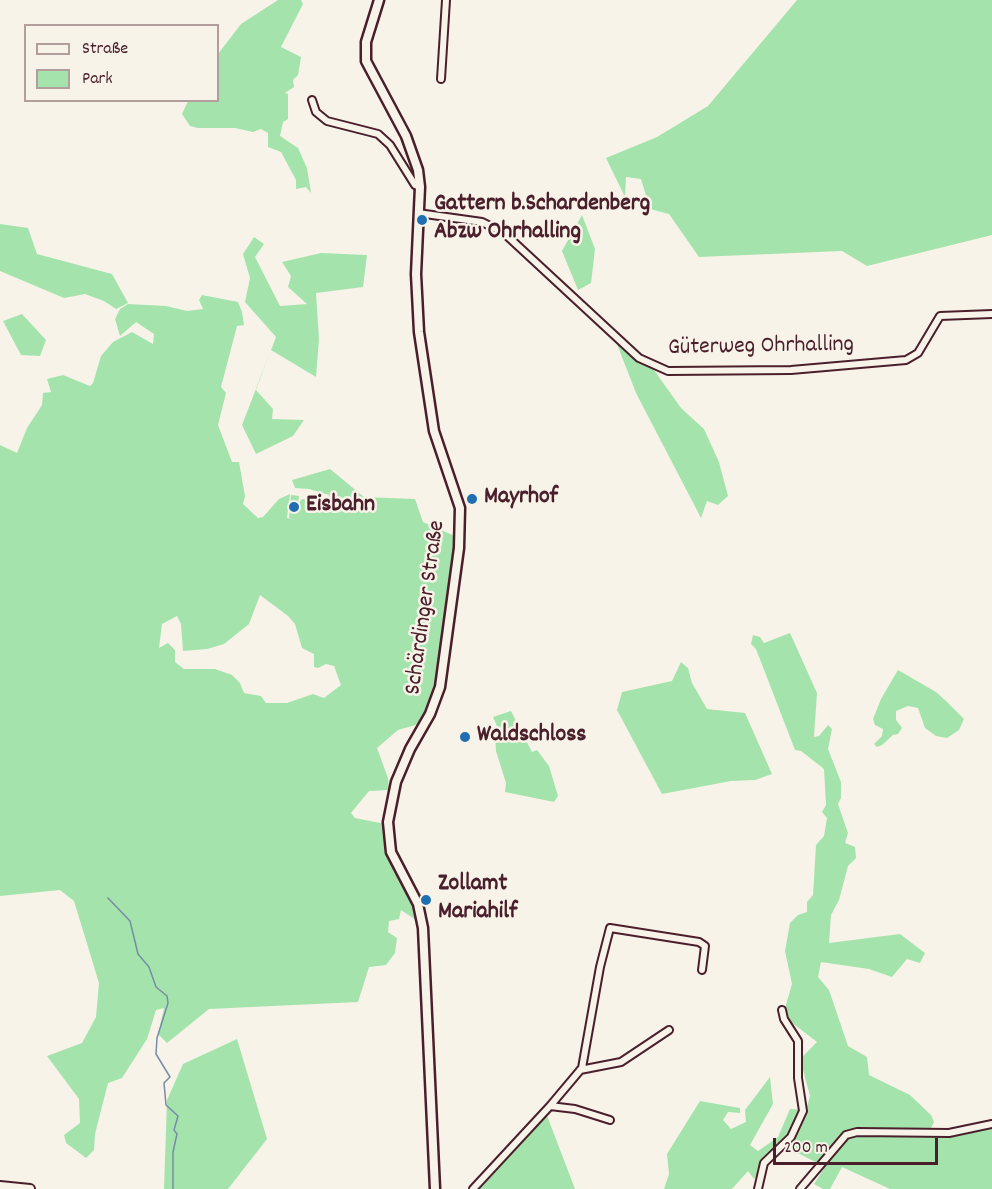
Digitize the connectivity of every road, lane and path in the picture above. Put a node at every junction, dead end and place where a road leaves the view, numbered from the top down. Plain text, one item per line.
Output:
1 (379, 0) edge
2 (446, 0) edge
3 (441, 79) dead end
4 (312, 100) dead end
5 (420, 188) junction
6 (418, 213) junction
7 (992, 314) edge
8 (702, 970) dead end
9 (782, 1010) dead end
10 (669, 1030) dead end
11 (580, 1070) junction
12 (550, 1106) junction
13 (610, 1120) dead end
14 (992, 1124) edge
15 (0, 1186) edge
16 (30, 1189) edge
17 (435, 1189) edge
18 (473, 1189) edge
19 (758, 1189) edge
20 (800, 1189) edge

1 - 5 main road, Schärdinger Straße
2 - 3 street
4 - 5 street
5 - 6 main road, Schärdinger Straße
6 - 7 street, Güterweg Ohrhalling
6 - 17 main road, Schärdinger Straße
8 - 11 street
9 - 19 street
10 - 11 street
11 - 12 street
12 - 13 street
12 - 18 street
14 - 20 street
15 - 16 street

